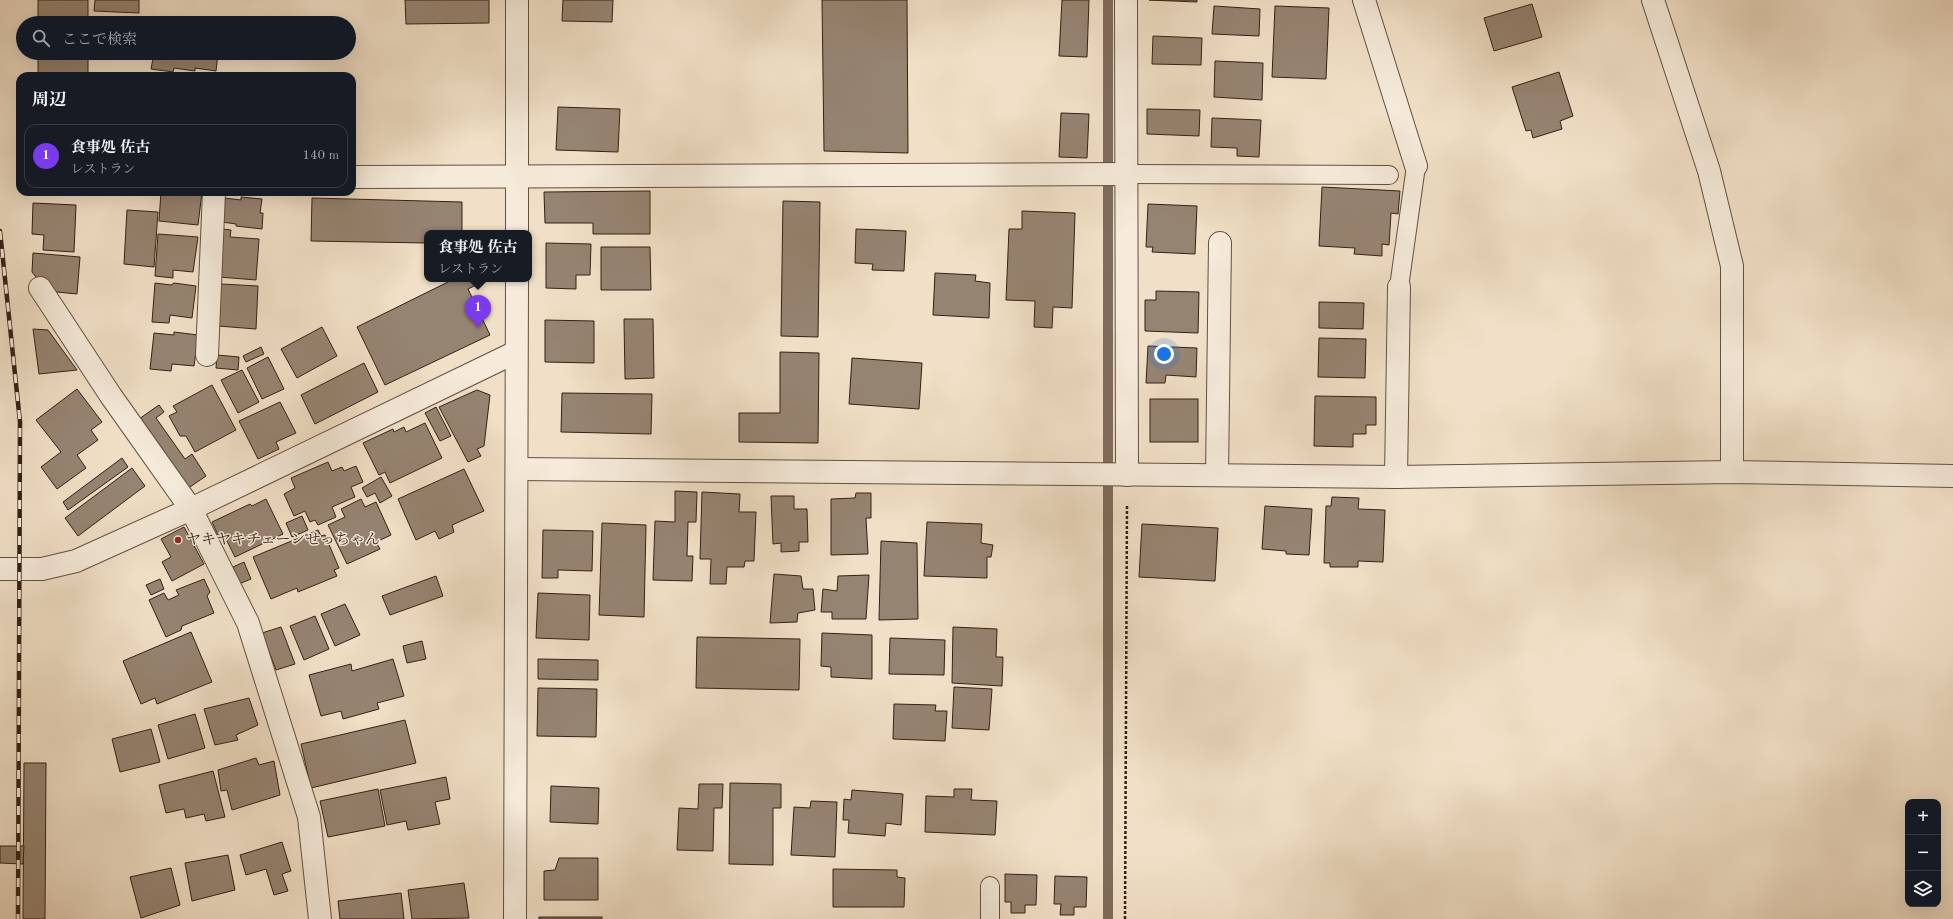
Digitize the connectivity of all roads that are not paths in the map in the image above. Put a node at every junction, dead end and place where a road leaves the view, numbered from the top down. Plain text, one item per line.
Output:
1 (517, 0) edge
2 (1126, 0) edge
3 (1364, 0) edge
4 (1653, 0) edge
5 (1416, 166) joint
6 (1127, 174) junction
7 (1389, 175) dead end
8 (356, 177) edge
9 (517, 177) junction
10 (214, 196) edge
11 (517, 230) edge
12 (1220, 243) dead end
13 (517, 282) edge
14 (1399, 287) joint
15 (40, 288) dead end
16 (516, 352) junction
17 (207, 355) dead end
18 (517, 469) junction
19 (1732, 472) junction
20 (1127, 475) junction
21 (1217, 475) junction
22 (1953, 476) edge
23 (1396, 477) junction
24 (191, 509) junction
25 (0, 569) edge
26 (990, 886) dead end
27 (320, 919) edge
28 (515, 919) edge
29 (990, 919) edge

1 - 9 street
2 - 6 street
3 - 5 street
4 - 19 street
5 - 14 lane
6 - 7 lane
6 - 9 street
6 - 20 street
8 - 9 street
9 - 11 street
10 - 17 street
12 - 21 street
13 - 16 street
14 - 23 street
15 - 24 street
16 - 18 street
16 - 24 street
18 - 20 street
18 - 28 street
19 - 22 street
19 - 23 street
20 - 21 street
21 - 23 street
24 - 25 street
24 - 27 street
26 - 29 lane

